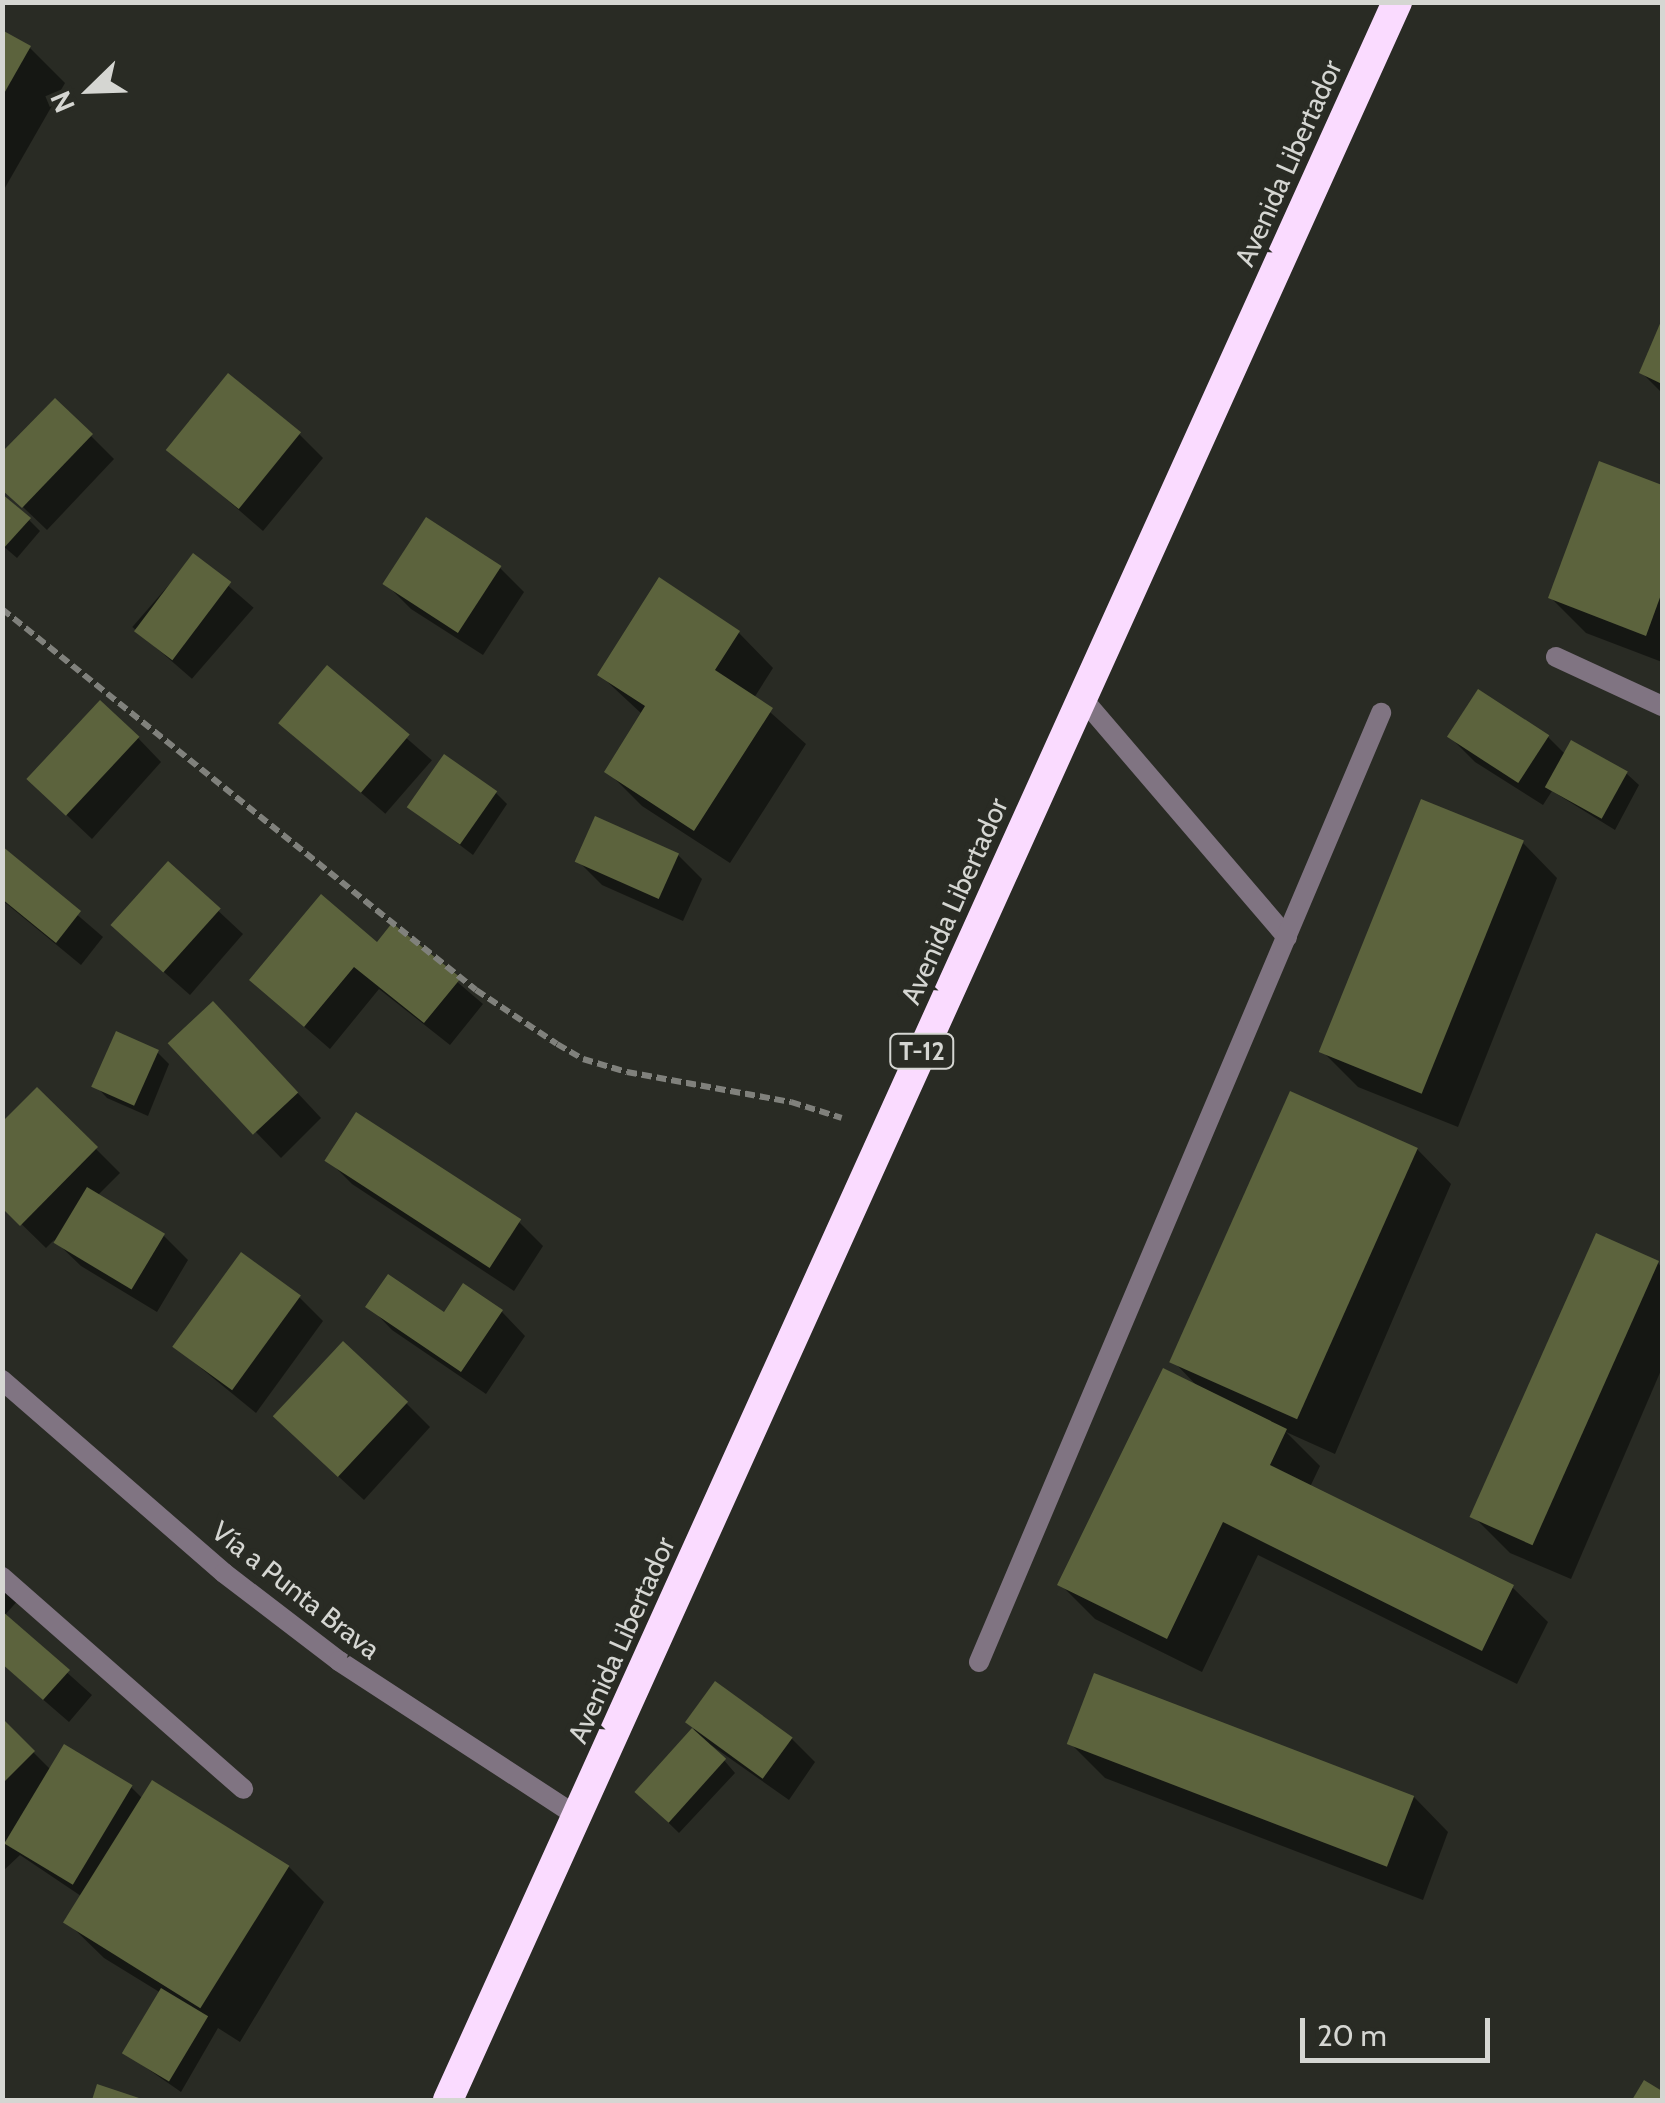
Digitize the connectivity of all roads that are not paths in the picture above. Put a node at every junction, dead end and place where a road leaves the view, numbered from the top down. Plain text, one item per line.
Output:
1 (1397, 2) edge
2 (1556, 657) dead end
3 (1082, 698) junction
4 (1662, 706) edge
5 (1381, 713) dead end
6 (1287, 937) junction
7 (2, 1380) edge
8 (2, 1577) edge
9 (979, 1662) dead end
10 (243, 1789) dead end
11 (577, 1816) junction
12 (448, 2100) edge

1 - 3 highway, Avenida Libertador / T-12
2 - 4 street
3 - 6 street
3 - 11 highway, Avenida Libertador / T-12
5 - 6 street
6 - 9 street
7 - 11 street, Vía a Punta Brava
8 - 10 street
11 - 12 highway, Avenida Libertador / T-12

